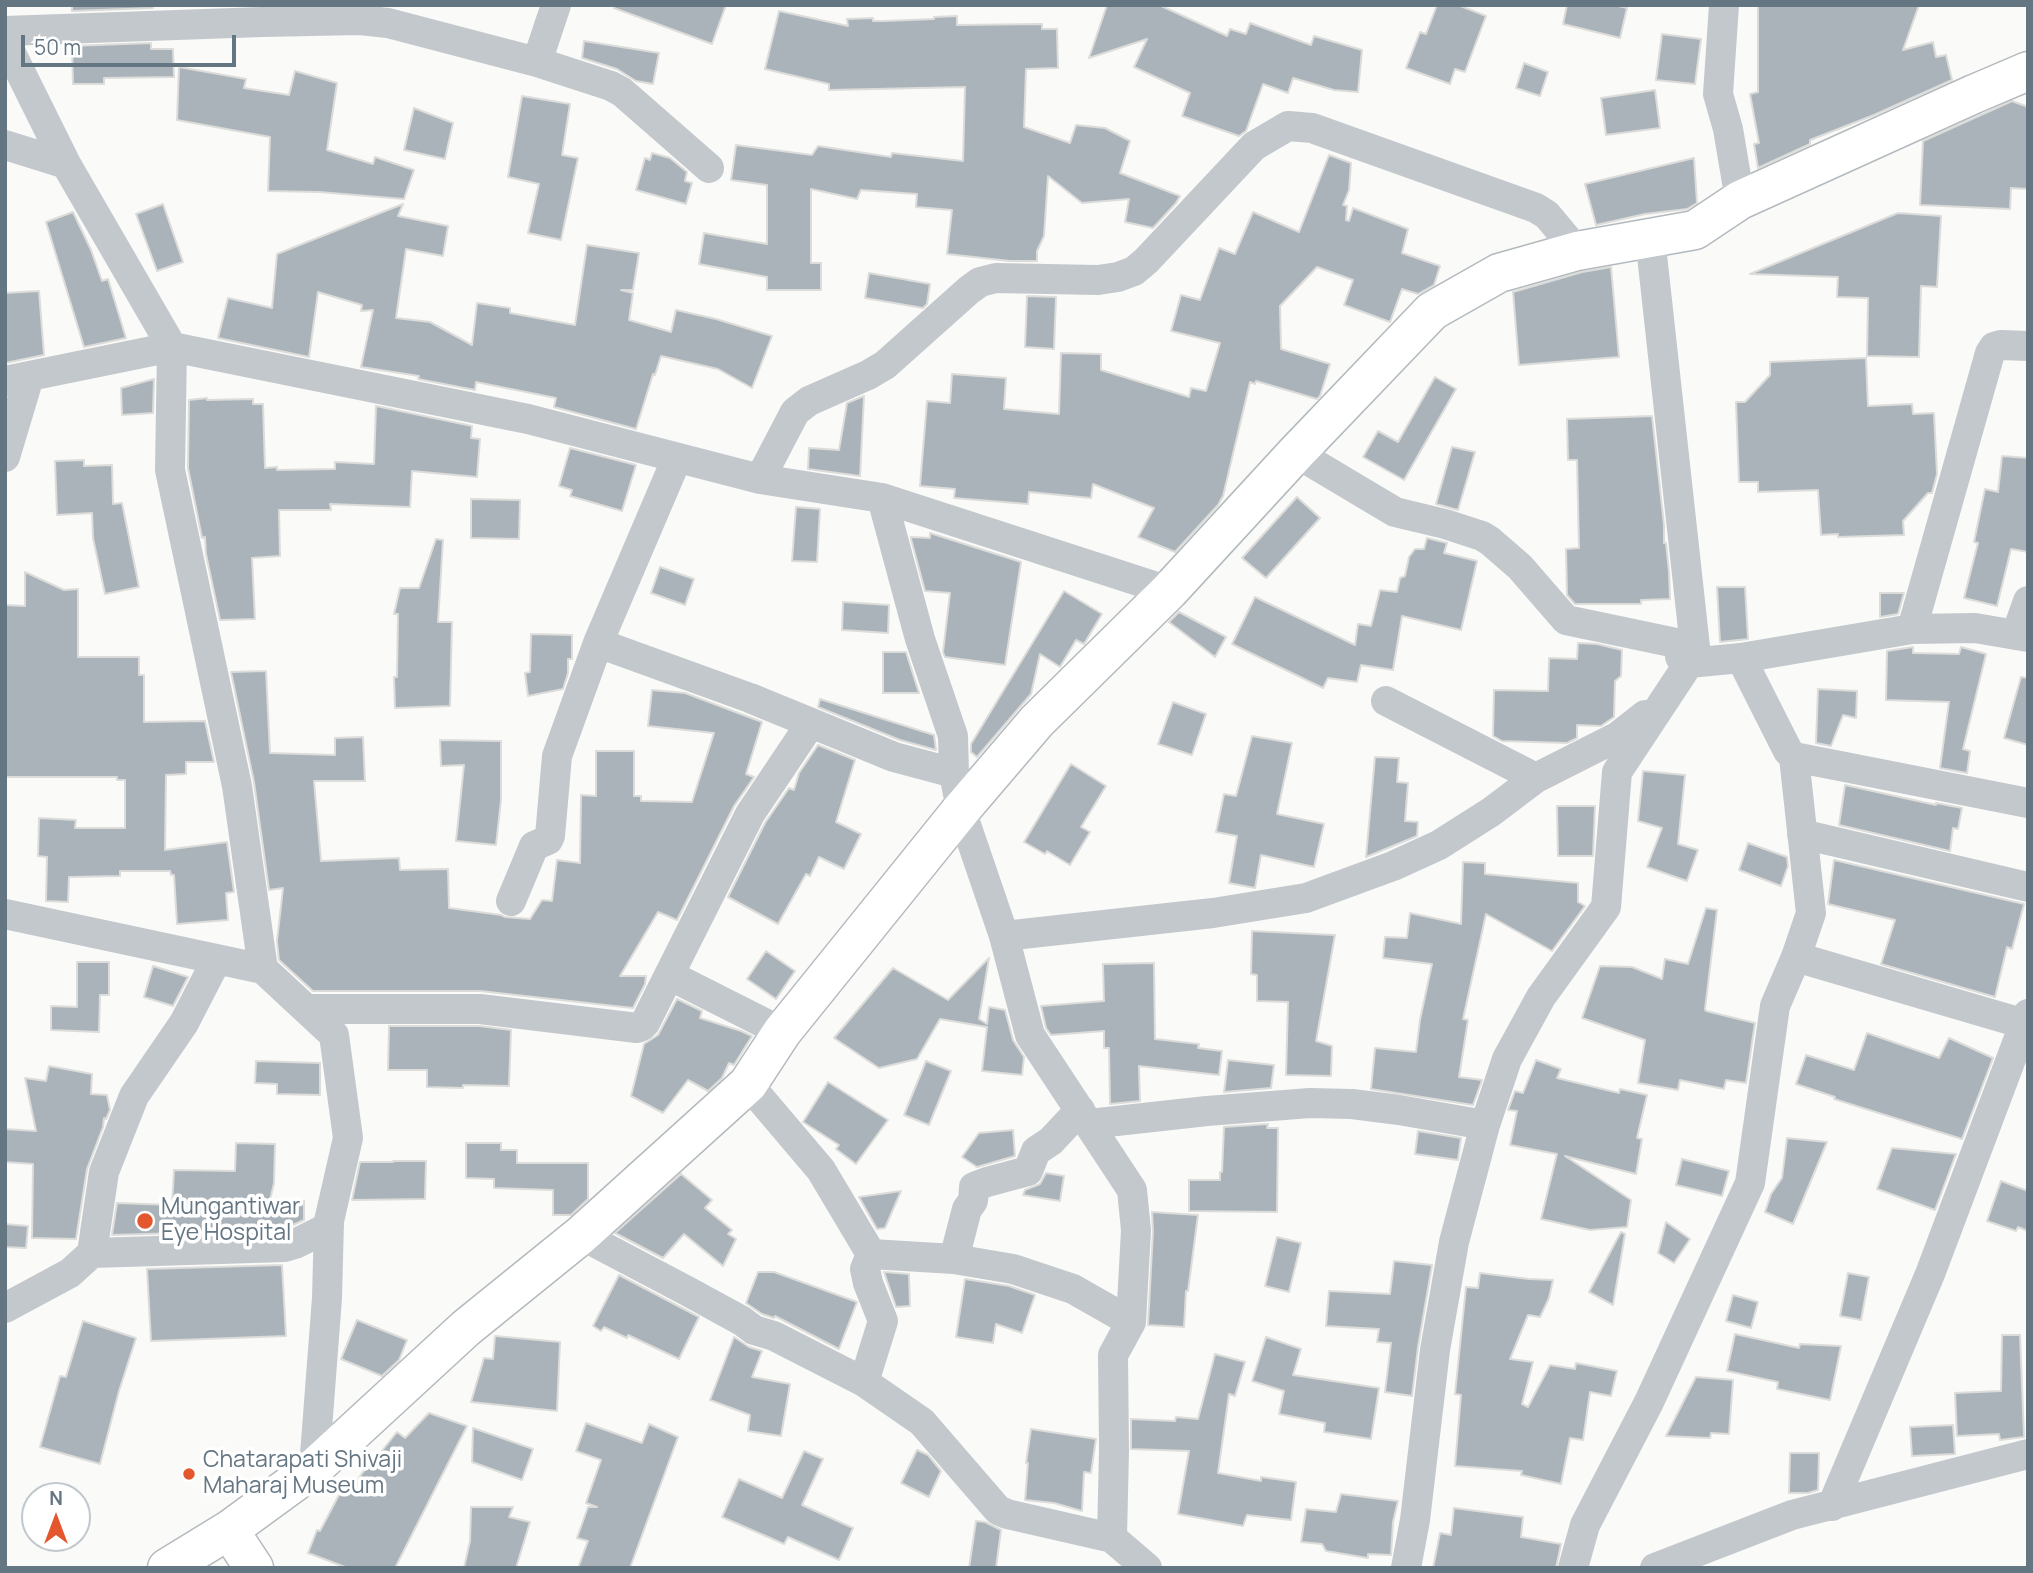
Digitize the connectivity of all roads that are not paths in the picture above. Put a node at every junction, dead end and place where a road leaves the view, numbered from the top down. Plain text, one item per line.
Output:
1 (556, 5) edge
2 (1724, 5) edge
3 (5, 31) edge
4 (5, 41) edge
5 (537, 62) junction
6 (2024, 75) edge
7 (5, 145) edge
8 (66, 164) junction
9 (709, 168) dead end
10 (1740, 200) junction
11 (1650, 237) junction
12 (1577, 251) junction
13 (2028, 346) edge
14 (172, 347) junction
15 (17, 379) edge
16 (1296, 453) junction
17 (5, 457) edge
18 (677, 458) junction
19 (760, 479) junction
20 (882, 498) junction
21 (1169, 591) junction
22 (2028, 601) edge
23 (1912, 629) junction
24 (2022, 636) edge
25 (598, 643) junction
26 (1686, 657) junction
27 (1741, 658) junction
28 (1386, 701) dead end
29 (811, 723) junction
30 (1794, 757) junction
31 (1536, 778) junction
32 (957, 792) junction
33 (2028, 803) edge
34 (1802, 834) junction
35 (2028, 887) edge
36 (511, 901) dead end
37 (5, 914) edge
38 (1004, 936) junction
39 (1796, 957) junction
40 (217, 959) junction
41 (263, 969) junction
42 (669, 975) junction
43 (306, 1009) junction
44 (2027, 1021) edge
45 (782, 1032) junction
46 (748, 1084) junction
47 (1084, 1117) junction
48 (1485, 1125) junction
49 (329, 1227) junction
50 (581, 1236) junction
51 (92, 1254) junction
52 (871, 1254) junction
53 (954, 1259) junction
54 (11, 1299) edge
55 (1131, 1322) junction
56 (864, 1382) junction
57 (2028, 1454) edge
58 (314, 1468) junction
59 (1832, 1506) junction
60 (229, 1530) junction
61 (1112, 1538) junction
62 (167, 1568) edge
63 (254, 1568) edge
64 (1147, 1568) edge
65 (1406, 1568) edge
66 (1573, 1568) edge
67 (1655, 1568) edge

1 - 5 street
2 - 10 street
3 - 5 street
4 - 8 street
5 - 9 street
6 - 10 street
7 - 8 street
8 - 14 street
10 - 11 street
11 - 12 street
11 - 26 street
12 - 16 street
12 - 19 street
13 - 23 street
14 - 15 street
14 - 18 street
14 - 41 street
15 - 17 street
16 - 21 street
16 - 26 street
18 - 19 street
18 - 25 street
19 - 20 street
20 - 21 street
20 - 32 street
21 - 32 street
22 - 24 street
23 - 24 street
23 - 27 street
25 - 29 street
25 - 36 street
26 - 27 street
26 - 31 street
26 - 48 street
27 - 30 street
28 - 31 street
29 - 32 street
29 - 42 street
30 - 33 street
30 - 34 street
31 - 38 street
32 - 38 street
32 - 45 street
34 - 35 street
34 - 39 street
37 - 40 street
38 - 47 street
39 - 44 street
39 - 66 street
40 - 41 street
40 - 51 street
41 - 43 street
42 - 43 street
42 - 45 street
43 - 49 street
44 - 59 street
45 - 46 street
46 - 50 street
46 - 52 street
47 - 48 street
47 - 53 street
47 - 55 street
48 - 65 street
49 - 51 street
49 - 58 street
50 - 56 street
50 - 58 street
51 - 54 street
52 - 53 street
52 - 56 street
53 - 55 street
55 - 61 street
56 - 61 street
57 - 59 street
58 - 60 street
59 - 67 street
60 - 62 street
60 - 63 street
61 - 64 street

